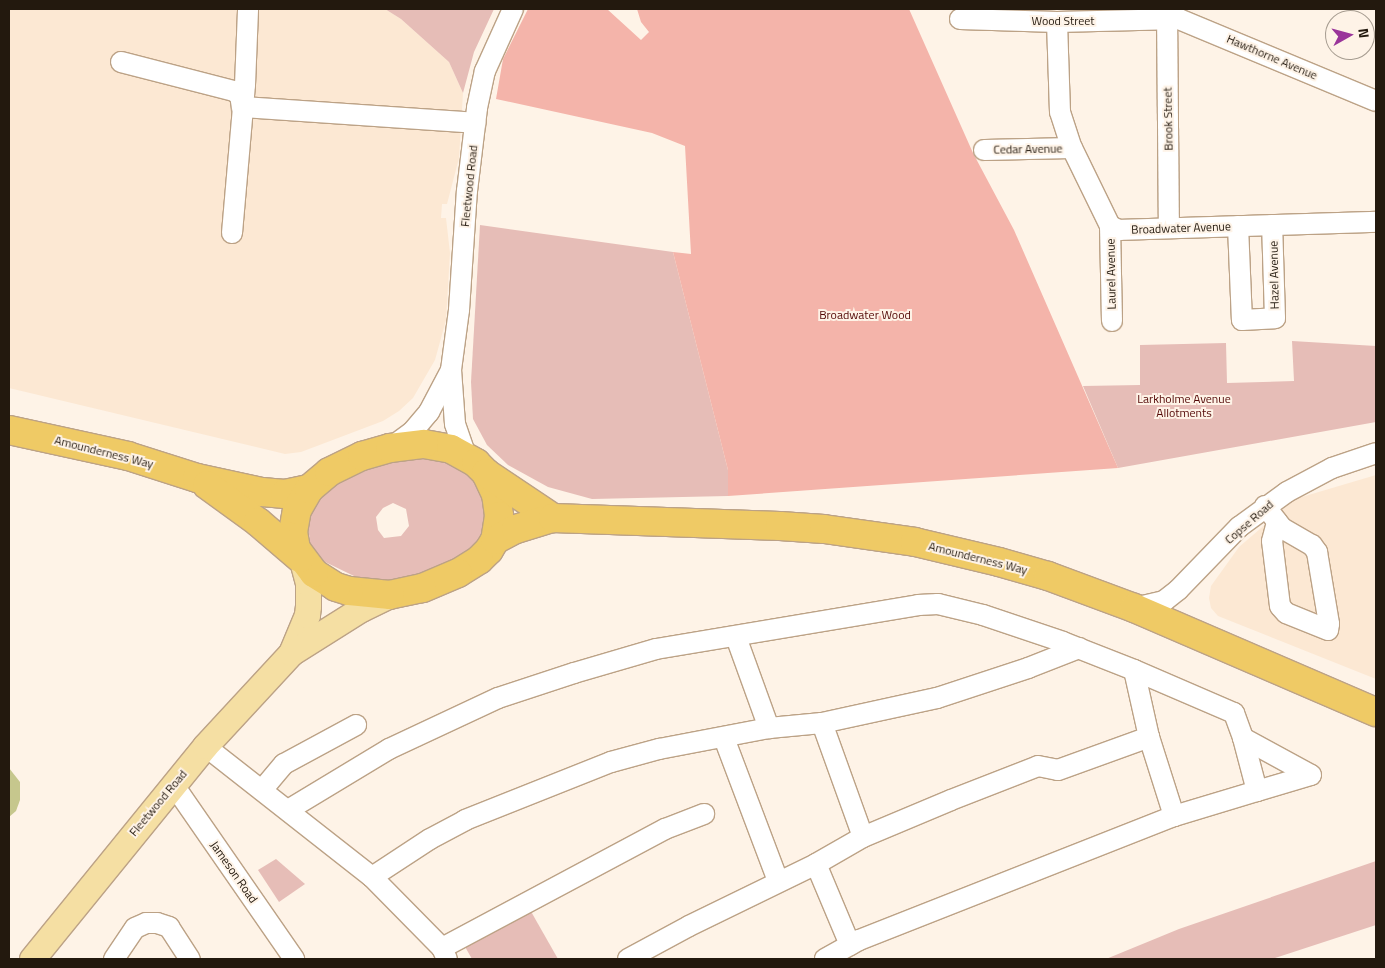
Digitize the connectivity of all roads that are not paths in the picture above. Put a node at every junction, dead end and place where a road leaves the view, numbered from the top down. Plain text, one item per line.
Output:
1 (248, 9) edge
2 (514, 9) edge
3 (1167, 14) edge
4 (960, 19) dead end
5 (1057, 22) junction
6 (121, 62) dead end
7 (1376, 101) edge
8 (242, 107) junction
9 (475, 123) junction
10 (1072, 148) junction
11 (984, 150) dead end
12 (1376, 222) edge
13 (1110, 226) junction
14 (1238, 226) junction
15 (1272, 226) junction
16 (1169, 228) junction
17 (232, 233) dead end
18 (1112, 321) dead end
19 (451, 370) junction
20 (9, 430) edge
21 (390, 448) junction
22 (1376, 453) edge
23 (476, 465) junction
24 (197, 478) junction
25 (309, 489) junction
26 (1265, 506) junction
27 (553, 518) junction
28 (1277, 522) junction
29 (495, 540) junction
30 (301, 559) junction
31 (390, 594) junction
32 (1134, 608) junction
33 (736, 637) junction
34 (1079, 648) junction
35 (291, 653) junction
36 (1134, 670) junction
37 (1376, 712) edge
38 (822, 723) junction
39 (356, 725) dead end
40 (769, 728) junction
41 (1149, 737) junction
42 (724, 738) junction
43 (1243, 738) junction
44 (205, 746) junction
45 (173, 784) junction
46 (262, 790) junction
47 (1256, 792) junction
48 (288, 810) junction
49 (704, 814) dead end
50 (1174, 816) junction
51 (863, 837) junction
52 (816, 864) junction
53 (372, 877) junction
54 (778, 882) junction
55 (850, 945) junction
56 (445, 954) edge
57 (32, 959) edge
58 (114, 959) edge
59 (190, 959) edge
60 (294, 959) edge
61 (628, 959) edge
62 (825, 959) edge

1 - 8 street
2 - 9 street, Fleetwood Road
3 - 5 street, Wood Street
3 - 7 street, Hawthorne Avenue
3 - 16 street, Brook Street
4 - 5 street, Wood Street
5 - 10 street
6 - 8 street
8 - 9 street
8 - 17 street
9 - 19 street, Fleetwood Road
10 - 11 street, Cedar Avenue
10 - 13 street
12 - 15 street, Broadwater Avenue
13 - 16 street, Broadwater Avenue
13 - 18 street, Laurel Avenue
14 - 15 street, Broadwater Avenue
14 - 15 street, Hazel Avenue
14 - 16 street, Broadwater Avenue
19 - 21 street, Fleetwood Road
19 - 23 street, Fleetwood Road
20 - 24 highway, Amounderness Way
21 - 23 highway
21 - 25 highway
22 - 26 street, Copse Road
23 - 27 highway
23 - 29 highway
24 - 25 highway, Amounderness Way
24 - 30 highway, Amounderness Way
25 - 30 highway
26 - 28 street
26 - 32 street, Copse Road
27 - 29 highway, Amounderness Way
27 - 32 highway, Amounderness Way
28 - 28 street
29 - 31 highway
30 - 31 highway
30 - 35 main road, Fleetwood Road
31 - 35 main road, Fleetwood Road
32 - 37 highway, Amounderness Way
33 - 34 street
33 - 40 street
33 - 48 street
34 - 36 street
34 - 38 street
35 - 44 main road, Fleetwood Road
36 - 41 street
36 - 43 street
38 - 40 street
38 - 51 street
39 - 46 street
40 - 42 street
41 - 50 street
41 - 51 street
42 - 53 street
42 - 54 street
43 - 47 street
43 - 47 street
44 - 45 main road, Fleetwood Road
44 - 46 street
45 - 57 main road, Fleetwood Road
45 - 60 street, Jameson Road
46 - 48 street
47 - 50 street
48 - 53 street
49 - 56 street
50 - 55 street
51 - 52 street
52 - 54 street
52 - 55 street
53 - 56 street
54 - 61 street
55 - 62 street
58 - 59 street

